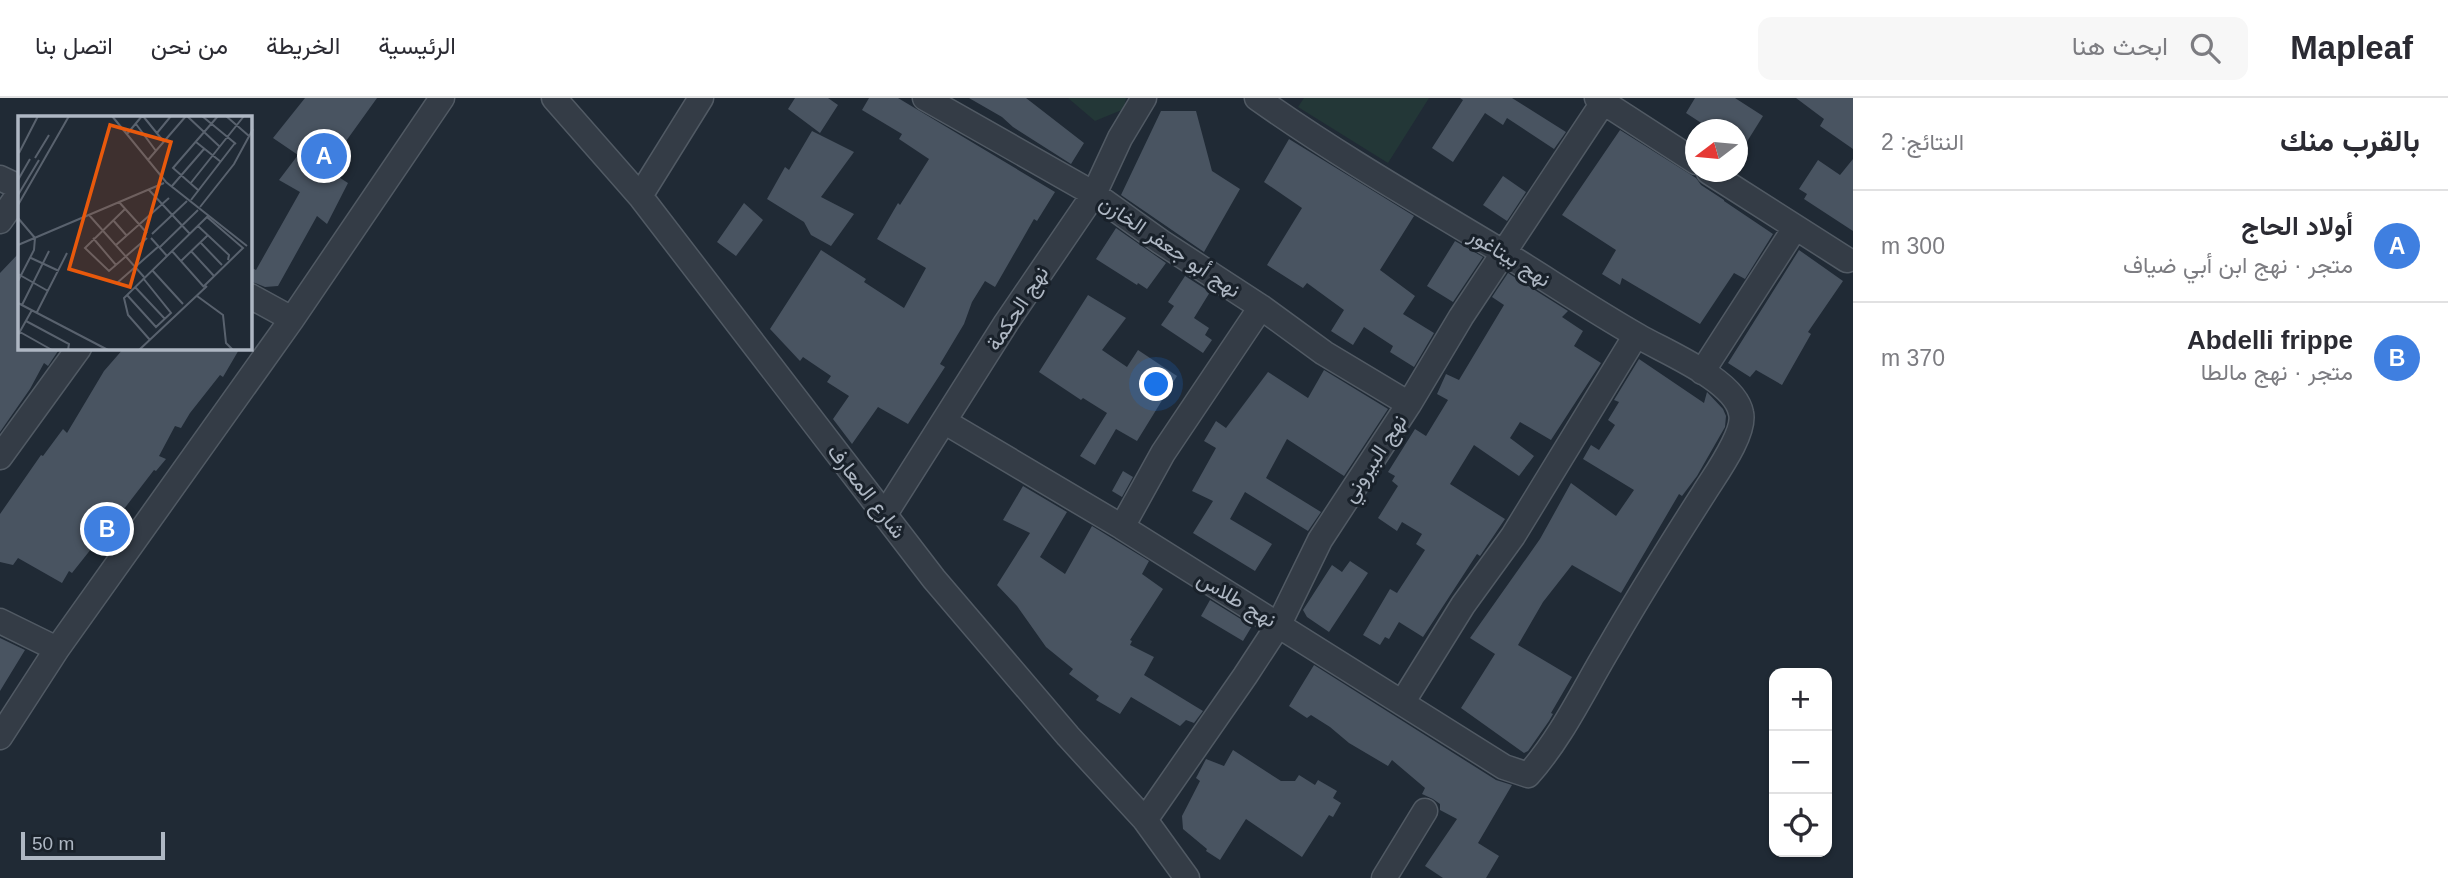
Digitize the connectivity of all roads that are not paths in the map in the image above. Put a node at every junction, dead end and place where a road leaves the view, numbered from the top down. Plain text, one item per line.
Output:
1 (442, 98) edge
2 (554, 98) edge
3 (701, 98) edge
4 (925, 98) edge
5 (1144, 98) edge
6 (1257, 98) edge
7 (1602, 99) edge
8 (1685, 155) edge
9 (0, 178) edge
10 (1724, 182) edge
11 (18, 187) edge
12 (1094, 194) junction
13 (18, 195) edge
14 (640, 196) junction
15 (0, 221) edge
16 (1795, 228) junction
17 (1505, 254) junction
18 (1847, 260) dead end
19 (252, 297) edge
20 (1261, 307) junction
21 (292, 319) junction
22 (1636, 335) junction
23 (78, 350) edge
24 (1702, 372) junction
25 (1409, 404) junction
26 (945, 422) junction
27 (0, 457) edge
28 (885, 514) junction
29 (1122, 527) junction
30 (0, 621) edge
31 (1279, 624) junction
32 (57, 649) junction
33 (1402, 703) junction
34 (0, 737) edge
35 (1528, 775) joint
36 (1425, 811) dead end
37 (1145, 820) junction
38 (1187, 878) edge
39 (1384, 878) edge

1 - 21 street
2 - 14 street, شارع المعارف
3 - 14 street
4 - 12 street, نهج أبو جعفر الخازن
5 - 12 street, نهج الحكمة
6 - 17 street, نهج بيتاغور
7 - 8 street
7 - 17 street, نهج البيروني
9 - 11 street
10 - 16 street
12 - 20 street, نهج أبو جعفر الخازن
12 - 26 street, نهج الحكمة
13 - 15 street
14 - 28 street, شارع المعارف
16 - 18 street
16 - 24 street
17 - 22 street, نهج بيتاغور
17 - 25 street, نهج البيروني
19 - 21 street
20 - 25 street, نهج أبو جعفر الخازن
20 - 29 street
21 - 32 street
22 - 24 street, نهج بيتاغور
22 - 33 street
23 - 27 street
24 - 35 street, نهج بيتاغور
25 - 31 street, نهج البيروني
26 - 28 street, نهج الحكمة
26 - 29 street, نهج طلاس
28 - 37 street, شارع المعارف
29 - 31 street, نهج طلاس
30 - 32 street
31 - 33 street, نهج طلاس
31 - 37 street, نهج البيروني
32 - 34 street
33 - 35 street, نهج طلاس
36 - 39 street
37 - 38 street, شارع المعارف

